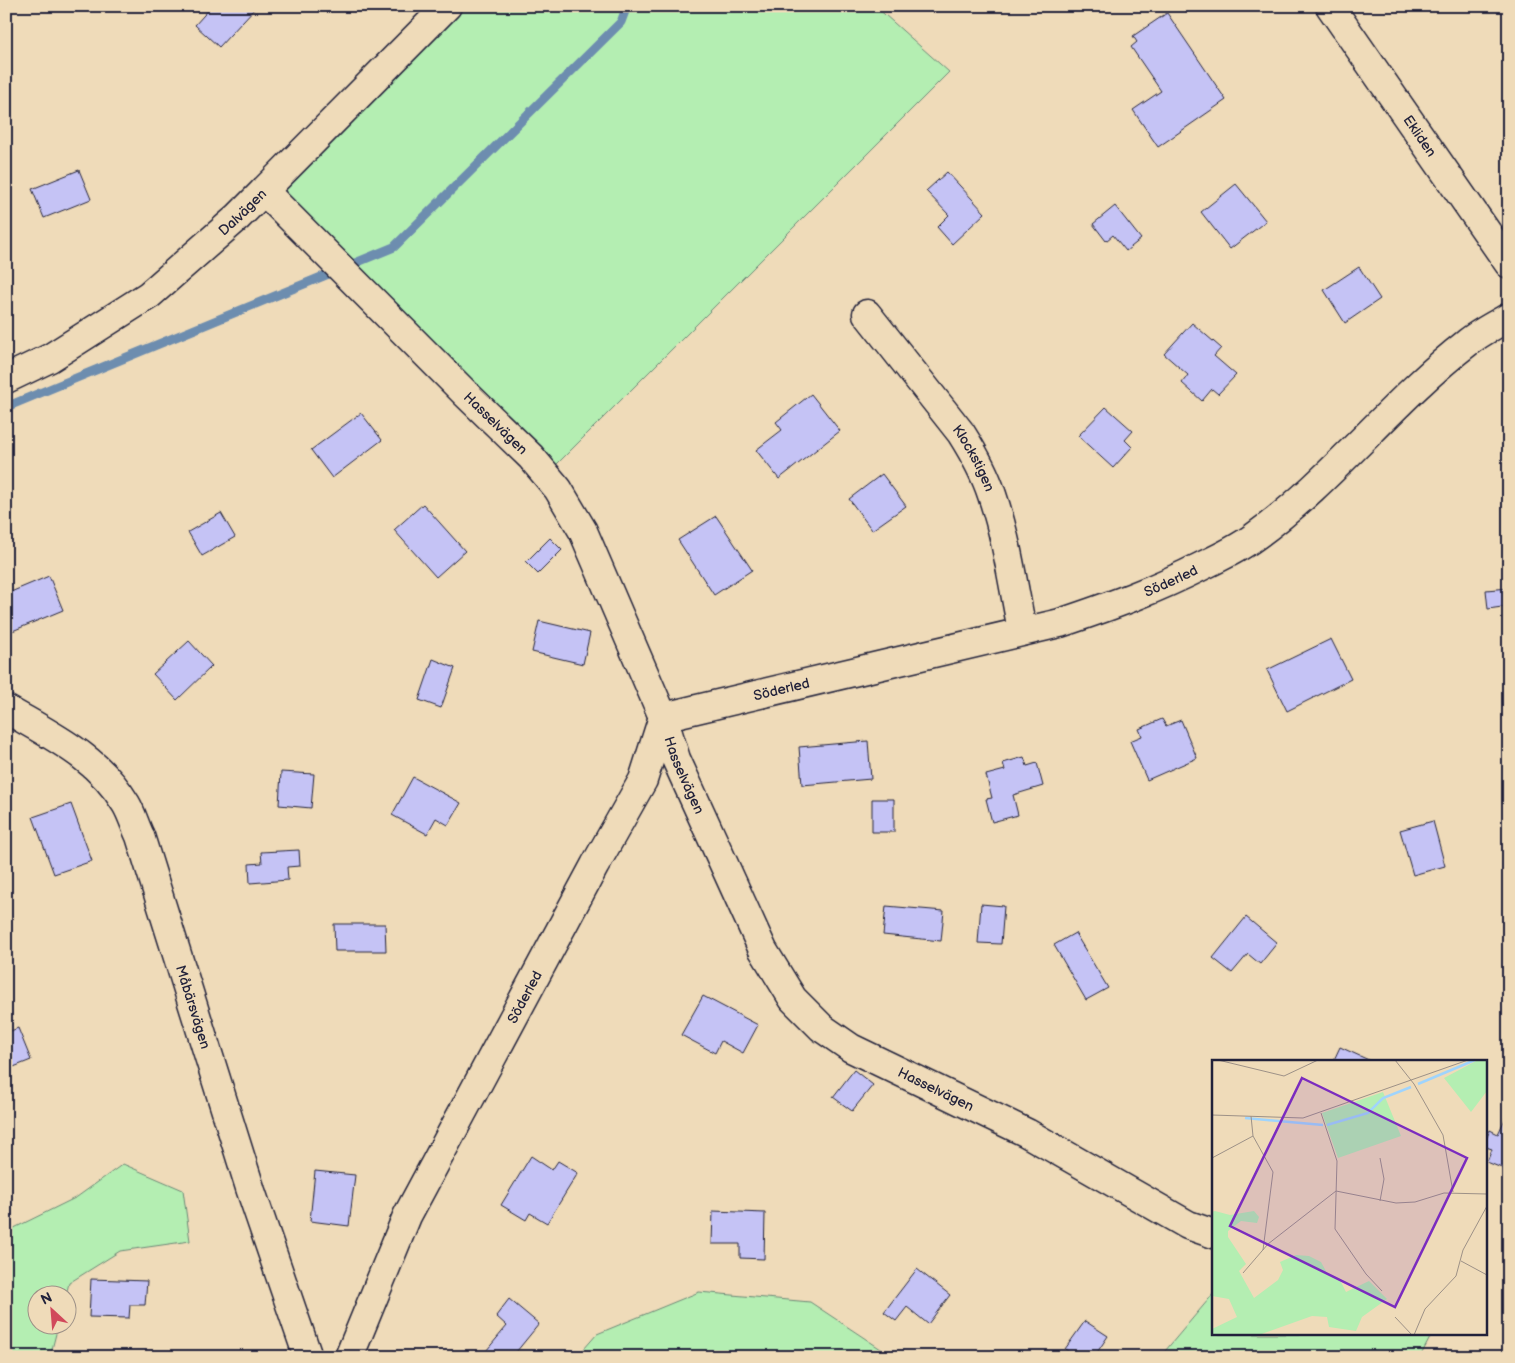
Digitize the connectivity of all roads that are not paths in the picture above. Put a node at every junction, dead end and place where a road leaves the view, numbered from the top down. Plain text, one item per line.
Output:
1 (447, 6) edge
2 (1330, 6) edge
3 (264, 191) junction
4 (1509, 264) edge
5 (867, 314) dead end
6 (1509, 317) edge
7 (6, 379) edge
8 (1022, 630) junction
9 (6, 709) edge
10 (663, 717) junction
11 (1212, 1233) edge
12 (308, 1357) edge
13 (349, 1357) edge

1 - 3 street, Dalvägen
2 - 4 street, Ekliden
3 - 7 street, Dalvägen
3 - 10 street, Hasselvägen
5 - 8 street, Klockstigen
6 - 8 street, Söderled
8 - 10 street, Söderled
9 - 12 street, Måbärsvägen
10 - 11 street, Hasselvägen
10 - 13 street, Söderled

